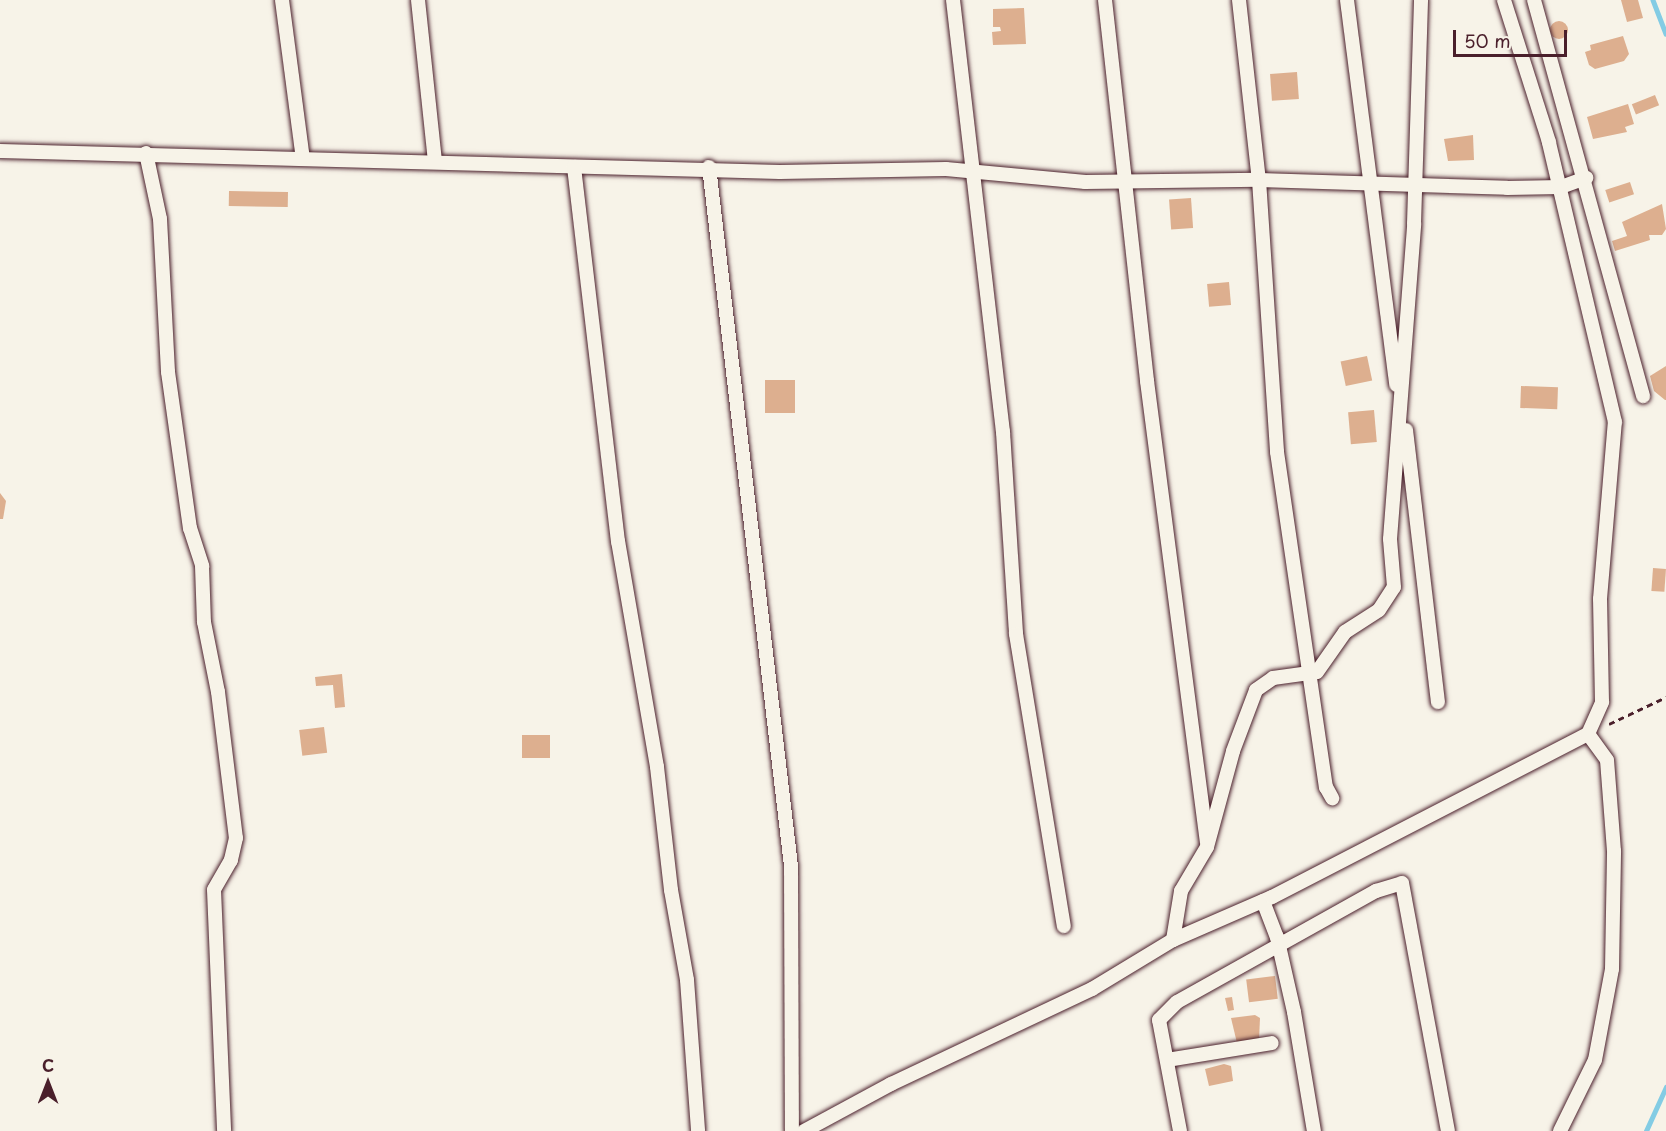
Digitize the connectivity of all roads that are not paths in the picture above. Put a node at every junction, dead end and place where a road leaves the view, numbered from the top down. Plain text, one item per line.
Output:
1 (282, 0) edge
2 (418, 0) edge
3 (953, 0) edge
4 (1105, 0) edge
5 (1239, 0) edge
6 (1347, 0) edge
7 (1421, 0) edge
8 (1503, 0) edge
9 (1534, 0) edge
10 (0, 151) edge
11 (146, 153) junction
12 (303, 159) junction
13 (435, 161) junction
14 (574, 167) junction
15 (709, 167) junction
16 (973, 171) junction
17 (1586, 178) junction
18 (1125, 179) junction
19 (1259, 180) junction
20 (1372, 182) junction
21 (1415, 185) junction
22 (1561, 187) junction
23 (1643, 396) dead end
24 (1401, 402) junction
25 (1311, 674) junction
26 (1438, 702) dead end
27 (1588, 734) junction
28 (1332, 798) dead end
29 (1208, 847) junction
30 (1263, 901) junction
31 (1064, 926) dead end
32 (1173, 940) junction
33 (1279, 945) junction
34 (1272, 1043) dead end
35 (1167, 1060) junction
36 (224, 1131) edge
37 (698, 1131) edge
38 (792, 1131) edge
39 (804, 1131) edge
40 (1179, 1131) edge
41 (1314, 1131) edge
42 (1449, 1131) edge
43 (1560, 1131) edge

1 - 12 street
2 - 13 street
3 - 16 street
4 - 18 street
5 - 19 street
6 - 20 street
7 - 21 street
8 - 22 street
9 - 17 street
10 - 11 street
11 - 12 street
11 - 36 street
12 - 13 street
13 - 14 street
14 - 15 street
14 - 37 street
15 - 16 street
15 - 38 street
16 - 18 street
16 - 31 street
17 - 22 street
17 - 23 street
18 - 19 street
18 - 29 street
19 - 20 street
19 - 25 street
20 - 21 street
20 - 24 street
21 - 22 street
21 - 24 street
22 - 27 street
24 - 25 street
24 - 26 street
25 - 28 street
25 - 29 street
27 - 30 street
27 - 43 street
29 - 32 street
30 - 32 street
30 - 33 street
32 - 39 street
33 - 35 street
33 - 41 street
33 - 42 street
34 - 35 street
35 - 40 street

